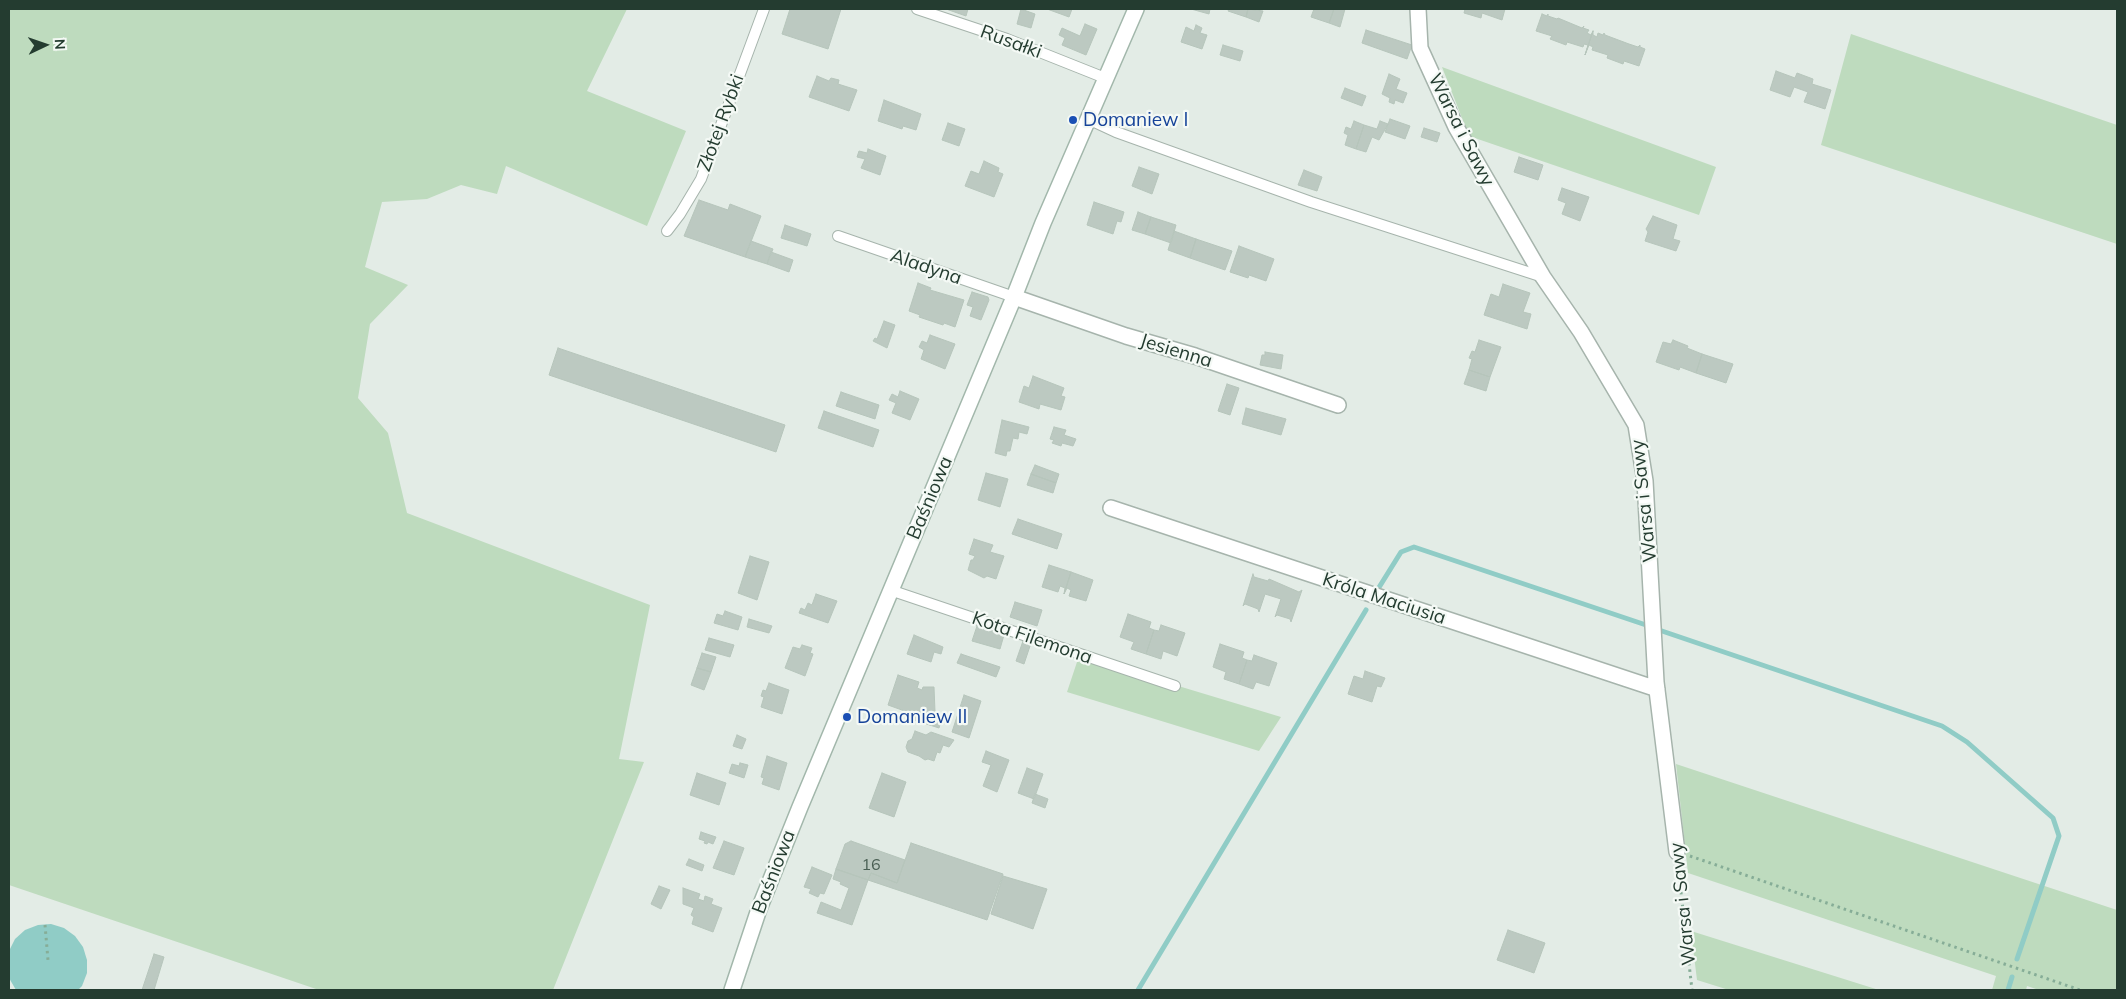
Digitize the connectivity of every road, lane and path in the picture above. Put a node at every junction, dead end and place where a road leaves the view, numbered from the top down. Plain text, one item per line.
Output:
1 (764, 9) edge
2 (917, 9) edge
3 (1136, 9) edge
4 (1418, 9) edge
5 (1105, 78) junction
6 (1088, 119) junction
7 (666, 231) dead end
8 (838, 236) dead end
9 (1543, 278) junction
10 (1014, 297) junction
11 (1338, 405) dead end
12 (1110, 508) dead end
13 (890, 590) junction
14 (1175, 686) dead end
15 (1657, 689) junction
16 (1677, 852) junction
17 (45, 925) dead end
18 (48, 960) dead end
19 (732, 990) edge
20 (1692, 990) edge
21 (2080, 990) edge

1 - 7 lane, Złotej Rybki
2 - 5 lane, Rusałki
3 - 5 street, Baśniowa
4 - 9 street, Warsa i Sawy
5 - 6 street, Baśniowa
6 - 9 lane
6 - 10 street, Baśniowa
8 - 10 lane, Aladyna
9 - 15 street, Warsa i Sawy
10 - 11 street, Jesienna
10 - 13 street, Baśniowa
12 - 15 street, Króla Maciusia
13 - 14 lane, Kota Filemona
13 - 19 street, Baśniowa
15 - 16 street, Warsa i Sawy
16 - 20 path, Warsa i Sawy
16 - 21 path
17 - 18 path

